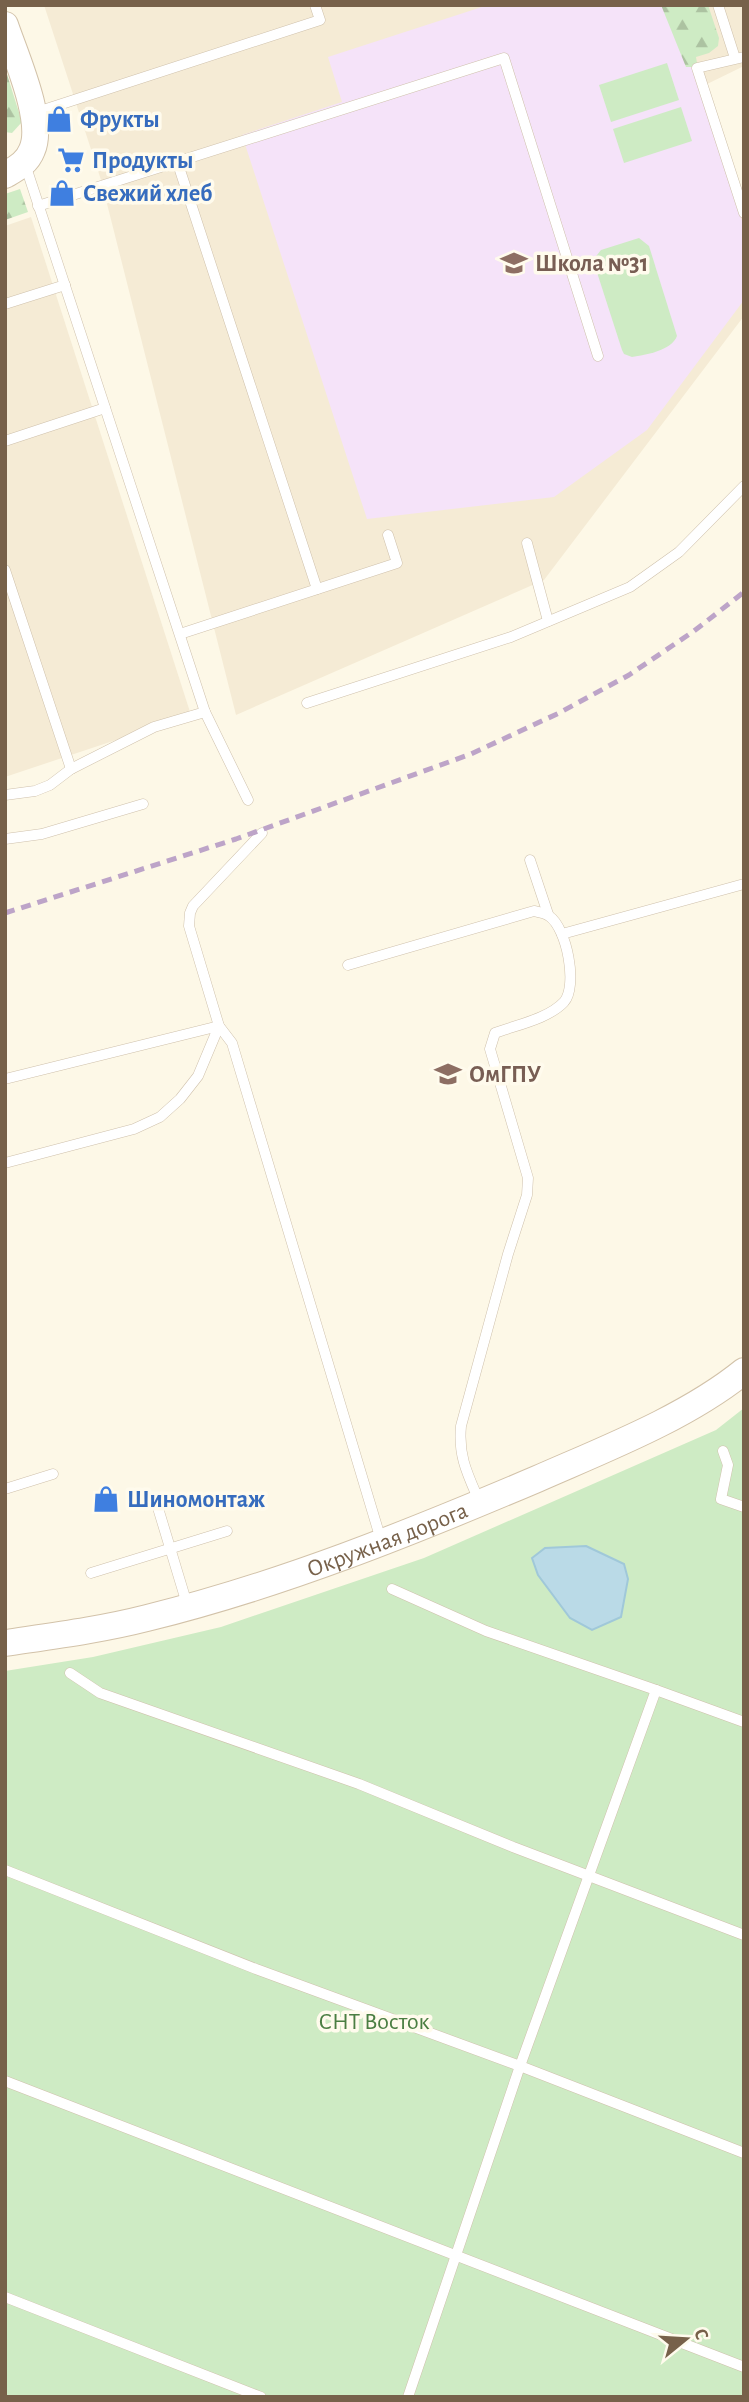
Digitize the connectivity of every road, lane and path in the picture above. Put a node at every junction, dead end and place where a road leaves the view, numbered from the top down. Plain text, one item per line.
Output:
1 (315, 5) edge
2 (718, 5) edge
3 (5, 25) edge
4 (739, 58) edge
5 (33, 113) junction
6 (177, 161) junction
7 (15, 167) edge
8 (38, 206) junction
9 (744, 213) edge
10 (65, 285) junction
11 (5, 304) edge
12 (598, 356) dead end
13 (105, 408) junction
14 (5, 441) edge
15 (744, 486) edge
16 (388, 535) dead end
17 (527, 543) dead end
18 (5, 570) edge
19 (317, 589) junction
20 (548, 621) junction
21 (180, 634) junction
22 (307, 703) dead end
23 (205, 712) junction
24 (71, 769) junction
25 (5, 795) edge
26 (248, 800) dead end
27 (143, 804) dead end
28 (262, 833) dead end
29 (5, 839) edge
30 (530, 860) dead end
31 (744, 884) edge
32 (548, 914) junction
33 (562, 934) junction
34 (348, 964) dead end
35 (219, 1026) junction
36 (5, 1079) edge
37 (5, 1163) edge
38 (744, 1371) edge
39 (723, 1451) dead end
40 (53, 1474) dead end
41 (5, 1489) edge
42 (480, 1503) junction
43 (744, 1507) edge
44 (158, 1508) dead end
45 (228, 1531) dead end
46 (382, 1543) junction
47 (170, 1549) junction
48 (91, 1573) dead end
49 (392, 1590) dead end
50 (188, 1607) junction
51 (5, 1643) edge
52 (71, 1673) dead end
53 (656, 1690) junction
54 (744, 1723) edge
55 (5, 1870) edge
56 (589, 1876) junction
57 (744, 1935) edge
58 (520, 2066) junction
59 (5, 2081) edge
60 (744, 2152) edge
61 (455, 2257) junction
62 (5, 2297) edge
63 (744, 2367) edge
64 (261, 2397) edge
65 (408, 2397) edge

1 - 5 lane
2 - 4 lane
3 - 5 main road
4 - 9 lane
5 - 7 main road
6 - 8 lane
6 - 12 lane
6 - 19 lane
7 - 8 lane
8 - 10 lane
10 - 11 lane
10 - 13 lane
13 - 14 lane
13 - 21 lane
15 - 20 lane
16 - 19 lane
17 - 20 lane
18 - 24 lane
19 - 21 lane
20 - 22 lane
21 - 23 lane
23 - 24 lane
23 - 26 lane
24 - 25 lane
27 - 29 lane
28 - 35 lane
30 - 32 lane
31 - 33 lane
32 - 33 lane
32 - 34 lane
33 - 42 lane
35 - 36 lane
35 - 37 lane
35 - 46 lane
38 - 42 main road, Окружная дорога
39 - 43 lane
40 - 41 lane
42 - 46 main road, Окружная дорога
44 - 47 lane
45 - 47 lane
46 - 50 main road, Окружная дорога
47 - 48 lane
47 - 50 lane
49 - 53 lane
50 - 51 main road, Окружная дорога
52 - 56 lane
53 - 54 lane
53 - 56 lane
55 - 58 lane
56 - 57 lane
56 - 58 lane
58 - 60 lane
58 - 61 lane
59 - 61 lane
61 - 63 lane
61 - 65 lane
62 - 64 lane

